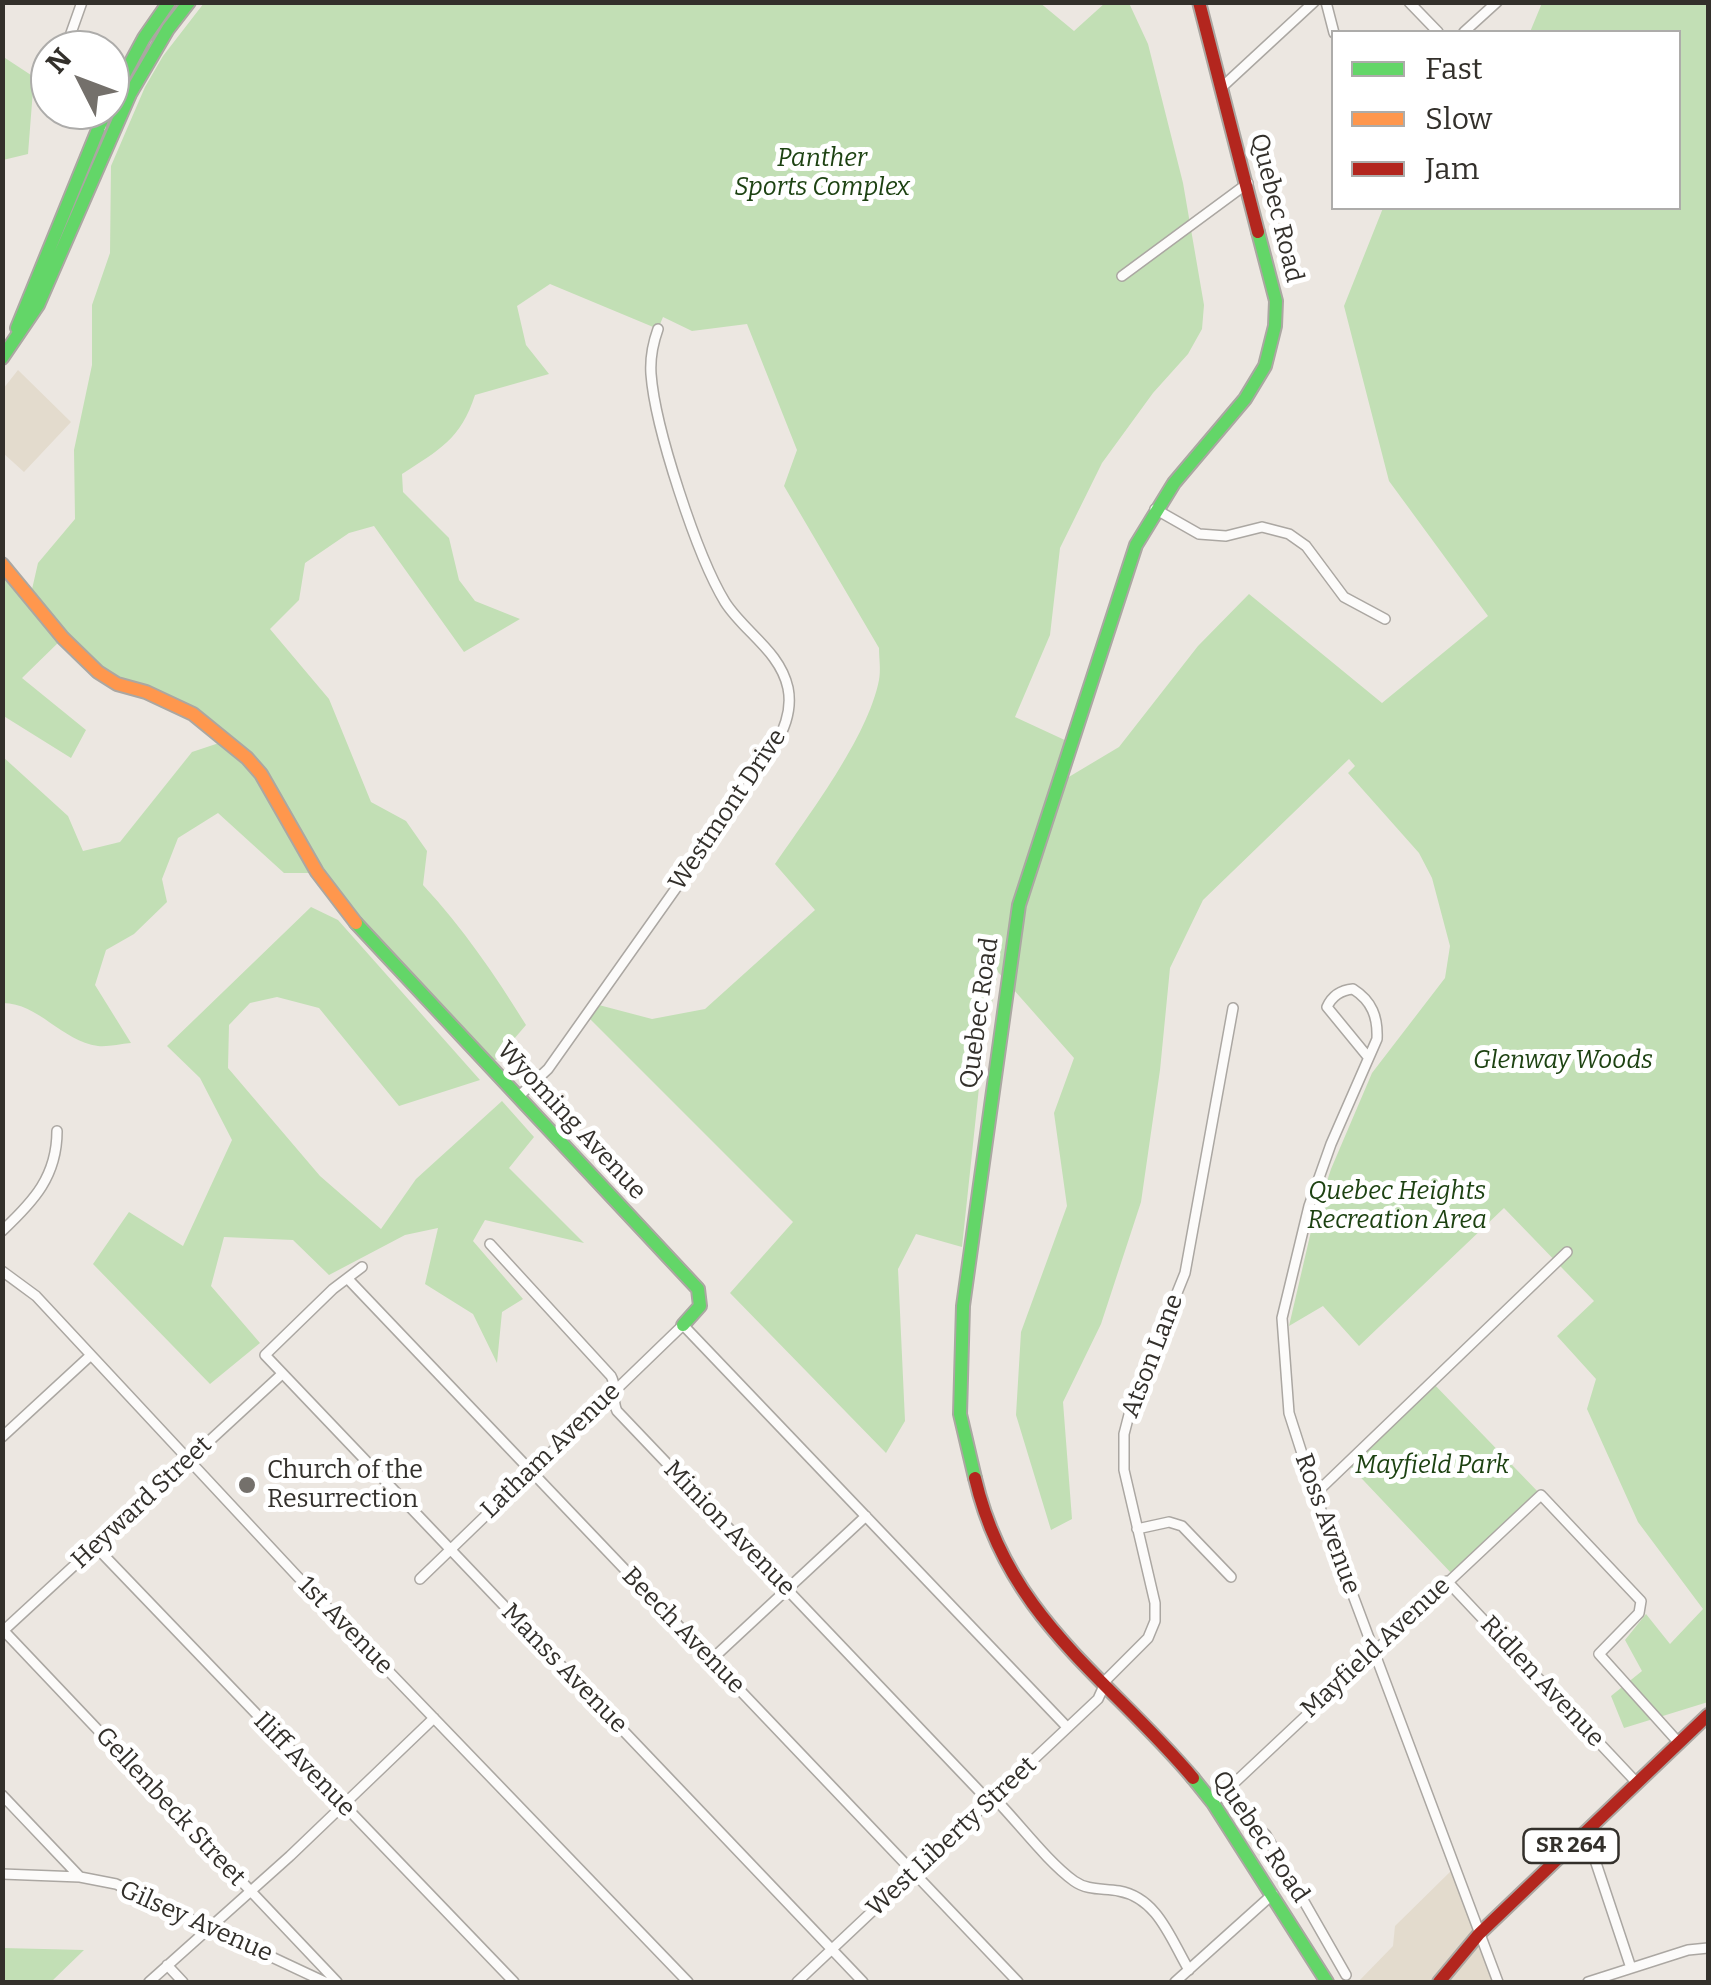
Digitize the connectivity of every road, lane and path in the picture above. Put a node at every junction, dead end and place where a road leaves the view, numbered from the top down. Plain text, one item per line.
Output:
1 (82, 2) edge
2 (170, 2) edge
3 (189, 2) edge
4 (1199, 2) edge
5 (1314, 2) edge
6 (1326, 2) edge
7 (1409, 2) edge
8 (1498, 2) edge
9 (72, 30) edge
10 (1333, 30) edge
11 (1436, 30) edge
12 (1466, 30) edge
13 (130, 64) edge
14 (1221, 88) junction
15 (97, 130) edge
16 (113, 131) joint
17 (1248, 183) junction
18 (1122, 276) dead end
19 (658, 329) dead end
20 (11, 344) junction
21 (2, 358) edge
22 (1155, 508) junction
23 (2, 564) edge
24 (1385, 619) dead end
25 (1233, 1008) dead end
26 (1368, 1057) junction
27 (518, 1097) junction
28 (57, 1131) dead end
29 (2, 1231) edge
30 (490, 1244) dead end
31 (1567, 1252) dead end
32 (362, 1267) dead end
33 (2, 1271) edge
34 (348, 1279) junction
35 (684, 1324) junction
36 (91, 1354) junction
37 (282, 1374) junction
38 (615, 1390) junction
39 (2, 1437) edge
40 (187, 1460) junction
41 (530, 1470) junction
42 (1315, 1494) junction
43 (866, 1516) junction
44 (1137, 1529) junction
45 (96, 1546) junction
46 (448, 1549) junction
47 (1232, 1577) dead end
48 (420, 1578) dead end
49 (1447, 1581) junction
50 (787, 1590) junction
51 (3, 1632) edge
52 (1373, 1649) junction
53 (711, 1660) junction
54 (1104, 1688) junction
55 (1708, 1715) edge
56 (434, 1718) junction
57 (1067, 1727) junction
58 (1679, 1743) junction
59 (1636, 1783) junction
60 (2, 1795) edge
61 (1217, 1799) junction
62 (992, 1801) junction
63 (344, 1806) junction
64 (1585, 1832) junction
65 (914, 1873) junction
66 (2, 1874) edge
67 (80, 1877) junction
68 (249, 1890) junction
69 (1273, 1894) junction
70 (207, 1928) junction
71 (1478, 1934) junction
72 (1708, 1948) edge
73 (832, 1950) junction
74 (167, 1965) junction
75 (1630, 1968) junction
76 (1189, 1970) junction
77 (1346, 1976) dead end
78 (148, 1982) edge
79 (183, 1982) edge
80 (325, 1982) edge
81 (337, 1982) edge
82 (514, 1982) edge
83 (688, 1982) edge
84 (797, 1982) edge
85 (864, 1982) edge
86 (1018, 1982) edge
87 (1175, 1982) edge
88 (1327, 1982) edge
89 (1439, 1982) edge
90 (1498, 1982) edge
91 (1588, 1982) edge

1 - 9 street
2 - 13 street
3 - 16 street
4 - 14 street, Quebec Road
5 - 14 street
6 - 10 street
7 - 11 street
8 - 12 street
14 - 17 street, Quebec Road
15 - 20 street
16 - 20 street
17 - 18 street
17 - 22 street, Quebec Road
19 - 27 street, Westmont Drive
20 - 21 street
22 - 24 street
22 - 54 street, Quebec Road
23 - 27 street, Wyoming Avenue
25 - 44 street, Atson Lane
26 - 26 street, Ross Avenue
26 - 42 street, Ross Avenue
27 - 35 street, Wyoming Avenue
28 - 29 street
30 - 38 street, Minion Avenue
31 - 42 street
32 - 34 street
33 - 36 street, 1st Avenue
34 - 37 street, Manss Avenue
34 - 41 street, Beech Avenue
35 - 38 street, Latham Avenue
35 - 43 street
36 - 39 street
36 - 40 street, 1st Avenue
37 - 40 street, Heyward Street
37 - 46 street, Manss Avenue
38 - 41 street, Latham Avenue
38 - 50 street, Minion Avenue
40 - 45 street, Heyward Street
40 - 56 street, 1st Avenue
41 - 46 street, Latham Avenue
41 - 53 street, Beech Avenue
42 - 52 street, Ross Avenue
43 - 50 street
43 - 57 street
44 - 47 street
44 - 54 street, Atson Lane
45 - 51 street, Heyward Street
45 - 63 street, Iliff Avenue
46 - 48 street, Latham Avenue
46 - 73 street, Manss Avenue
49 - 52 street, Mayfield Avenue
49 - 58 street, Mayfield Avenue
49 - 59 street, Ridlen Avenue
50 - 53 street
50 - 62 street, Minion Avenue
51 - 68 street, Gellenbeck Street
52 - 61 street, Mayfield Avenue
52 - 71 street, Ross Avenue
53 - 65 street, Beech Avenue
54 - 57 street, West Liberty Street
54 - 61 street, Quebec Road
55 - 58 street, SR 264
56 - 63 street
56 - 83 street, 1st Avenue
57 - 62 street, West Liberty Street
58 - 59 street, SR 264
59 - 64 street, SR 264
60 - 67 street
61 - 69 street, Quebec Road
61 - 77 street, Quebec Road
62 - 65 street, West Liberty Street
62 - 76 street, Minion Avenue
63 - 68 street
63 - 82 street, Iliff Avenue
64 - 71 street, SR 264
64 - 75 street
65 - 73 street, West Liberty Street
65 - 86 street, Beech Avenue
66 - 67 street, Gilsey Avenue
67 - 70 street, Gilsey Avenue
68 - 70 street
68 - 81 street, Gellenbeck Street
69 - 76 street
69 - 88 street, Quebec Road
70 - 74 street
70 - 80 street, Gilsey Avenue
71 - 89 street, SR 264
71 - 90 street, Ross Avenue
72 - 75 street
73 - 84 street, West Liberty Street
73 - 85 street, Manss Avenue
74 - 78 street
74 - 79 street
75 - 91 street
76 - 87 street

